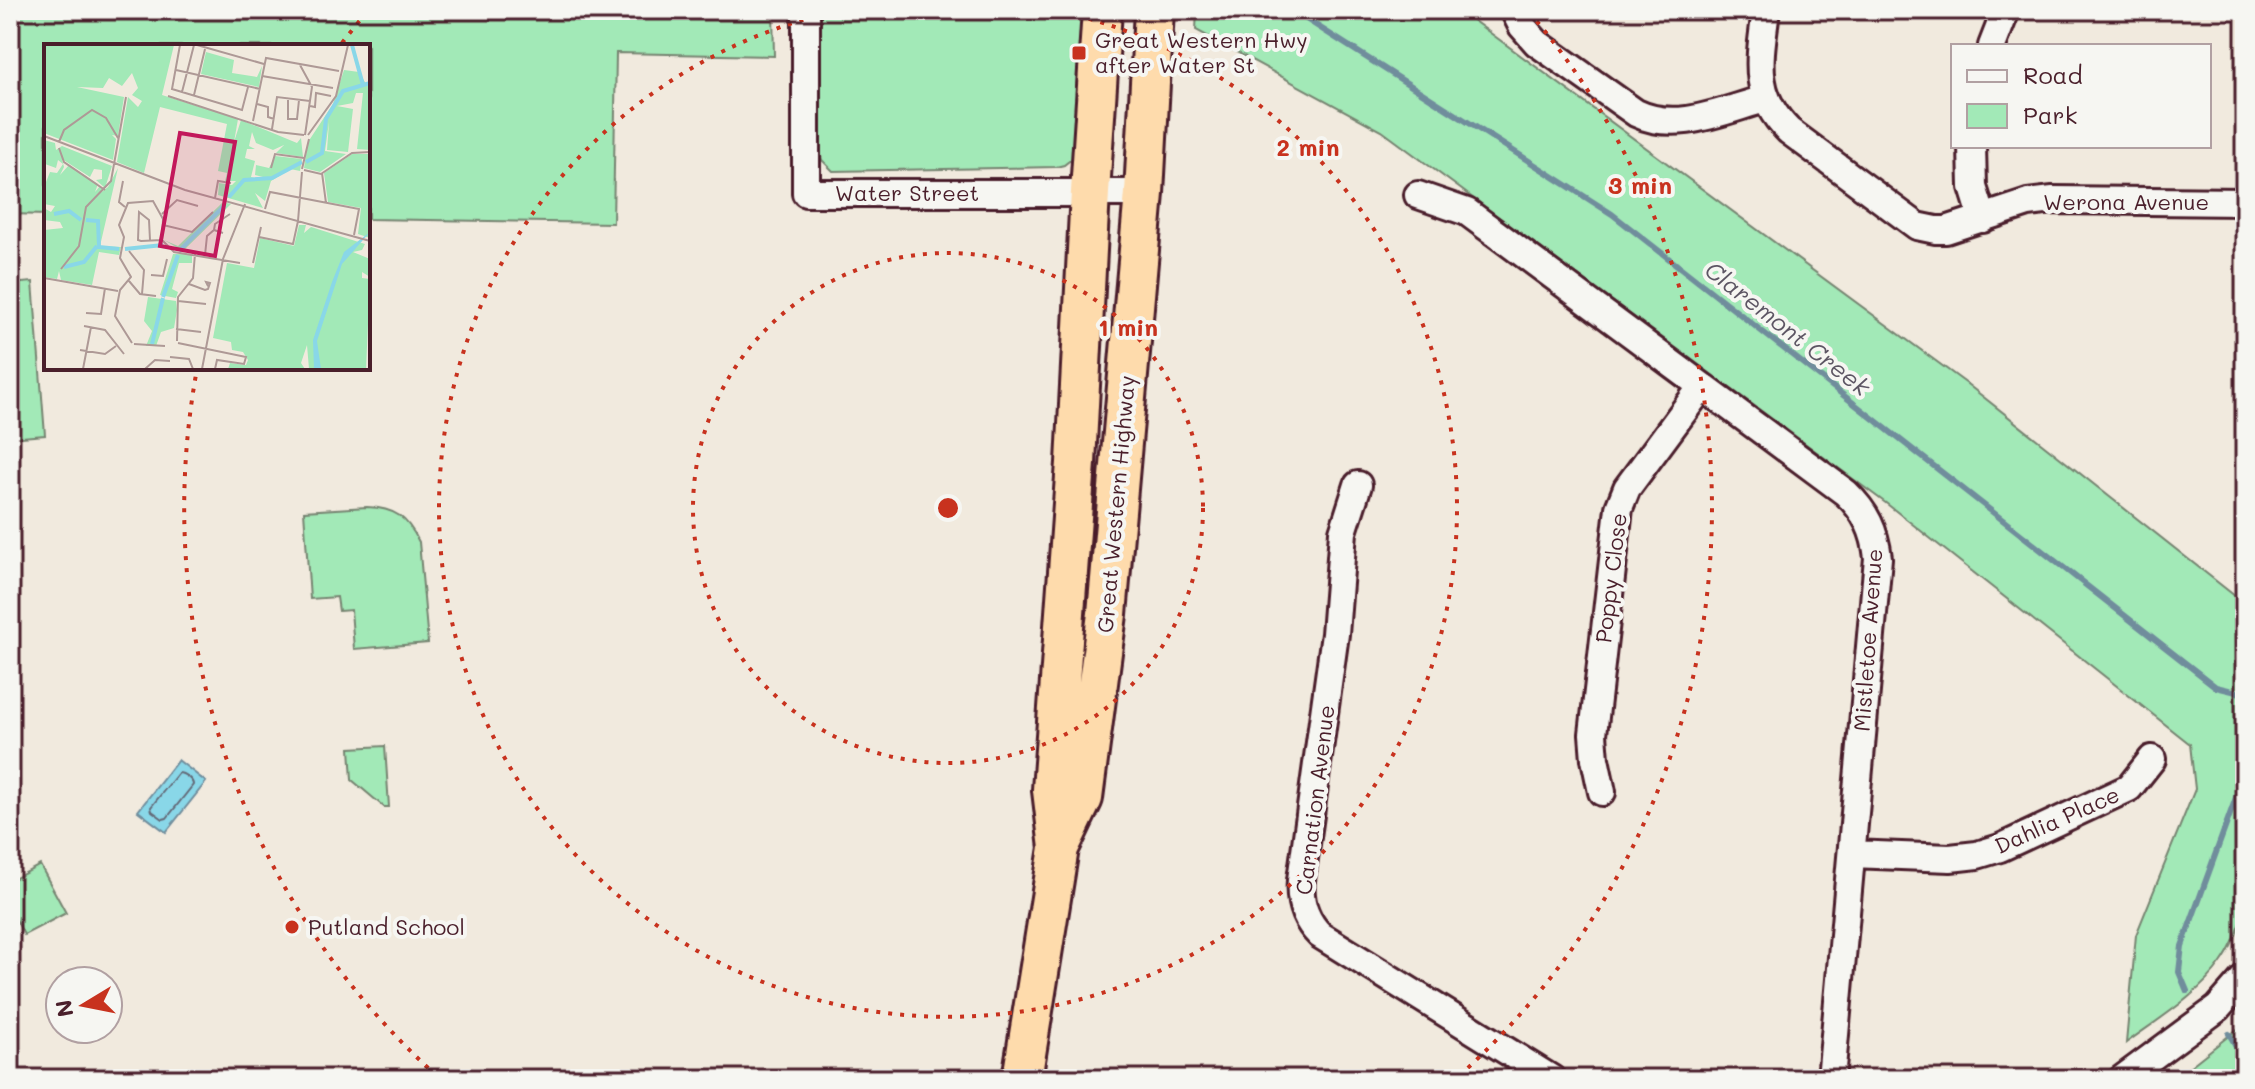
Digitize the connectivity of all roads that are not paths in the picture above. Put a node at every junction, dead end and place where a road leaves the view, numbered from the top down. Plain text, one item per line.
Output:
1 (806, 10) edge
2 (1102, 10) edge
3 (1154, 10) edge
4 (1514, 10) edge
5 (1766, 10) edge
6 (2006, 10) edge
7 (1993, 44) edge
8 (1765, 99) junction
9 (1972, 148) edge
10 (1090, 192) junction
11 (1144, 193) junction
12 (1418, 195) dead end
13 (2245, 202) edge
14 (1983, 219) junction
15 (1701, 388) junction
16 (1358, 485) dead end
17 (2152, 759) dead end
18 (1602, 792) dead end
19 (1059, 848) junction
20 (1852, 854) junction
21 (2245, 977) edge
22 (1022, 1079) edge
23 (1552, 1079) edge
24 (1831, 1079) edge
25 (2122, 1079) edge

1 - 10 street, Water Street
2 - 10 highway, Great Western Highway
3 - 11 highway, Great Western Highway
4 - 8 street
5 - 8 street
6 - 7 street
8 - 14 street, Werona Avenue
9 - 14 street
10 - 11 street, Water Street
10 - 19 highway, Great Western Highway
11 - 19 highway, Great Western Highway
12 - 15 street, Mistletoe Avenue
13 - 14 street, Werona Avenue
15 - 18 street, Poppy Close
15 - 20 street, Mistletoe Avenue
16 - 23 street, Carnation Avenue
17 - 20 street, Dahlia Place
19 - 22 highway, Great Western Highway
20 - 24 street, Mistletoe Avenue
21 - 25 street

